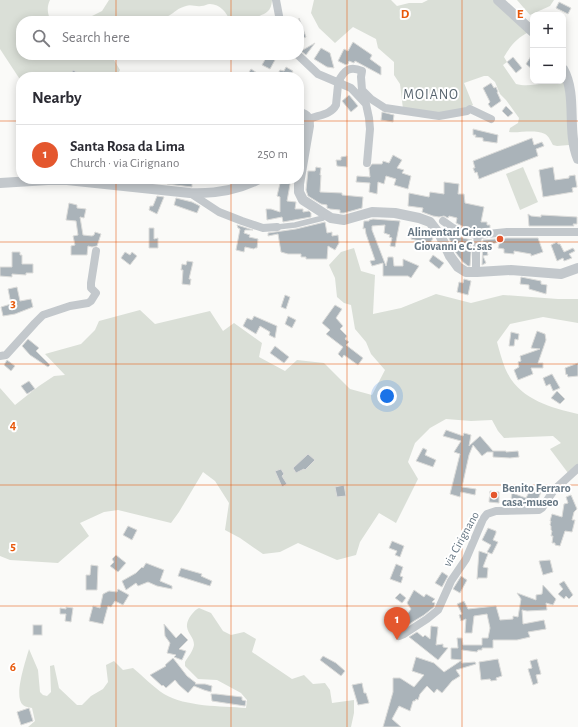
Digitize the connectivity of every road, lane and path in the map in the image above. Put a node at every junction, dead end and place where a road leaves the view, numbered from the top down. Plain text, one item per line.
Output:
1 (276, 0) edge
2 (498, 0) edge
3 (279, 16) edge
4 (530, 29) edge
5 (303, 60) edge
6 (566, 76) edge
7 (339, 83) junction
8 (304, 114) edge
9 (309, 119) junction
10 (491, 119) dead end
11 (304, 155) edge
12 (578, 159) edge
13 (367, 163) dead end
14 (16, 183) edge
15 (102, 184) edge
16 (247, 184) edge
17 (299, 184) edge
18 (0, 185) edge
19 (190, 194) junction
20 (323, 218) dead end
21 (443, 221) dead end
22 (277, 227) joint
23 (578, 232) edge
24 (478, 235) junction
25 (96, 251) dead end
26 (578, 268) edge
27 (476, 272) junction
28 (0, 356) edge
29 (578, 468) edge
30 (398, 636) dead end

1 - 3 street
2 - 4 street
5 - 7 street
6 - 12 street
7 - 9 street
7 - 10 street
7 - 13 street
8 - 9 street
9 - 11 street
14 - 18 street
15 - 19 street
16 - 19 street
17 - 27 street
19 - 22 street
20 - 22 street
21 - 24 street
23 - 24 street
24 - 27 street
25 - 28 street
26 - 27 street
29 - 30 street, via Cirignano

